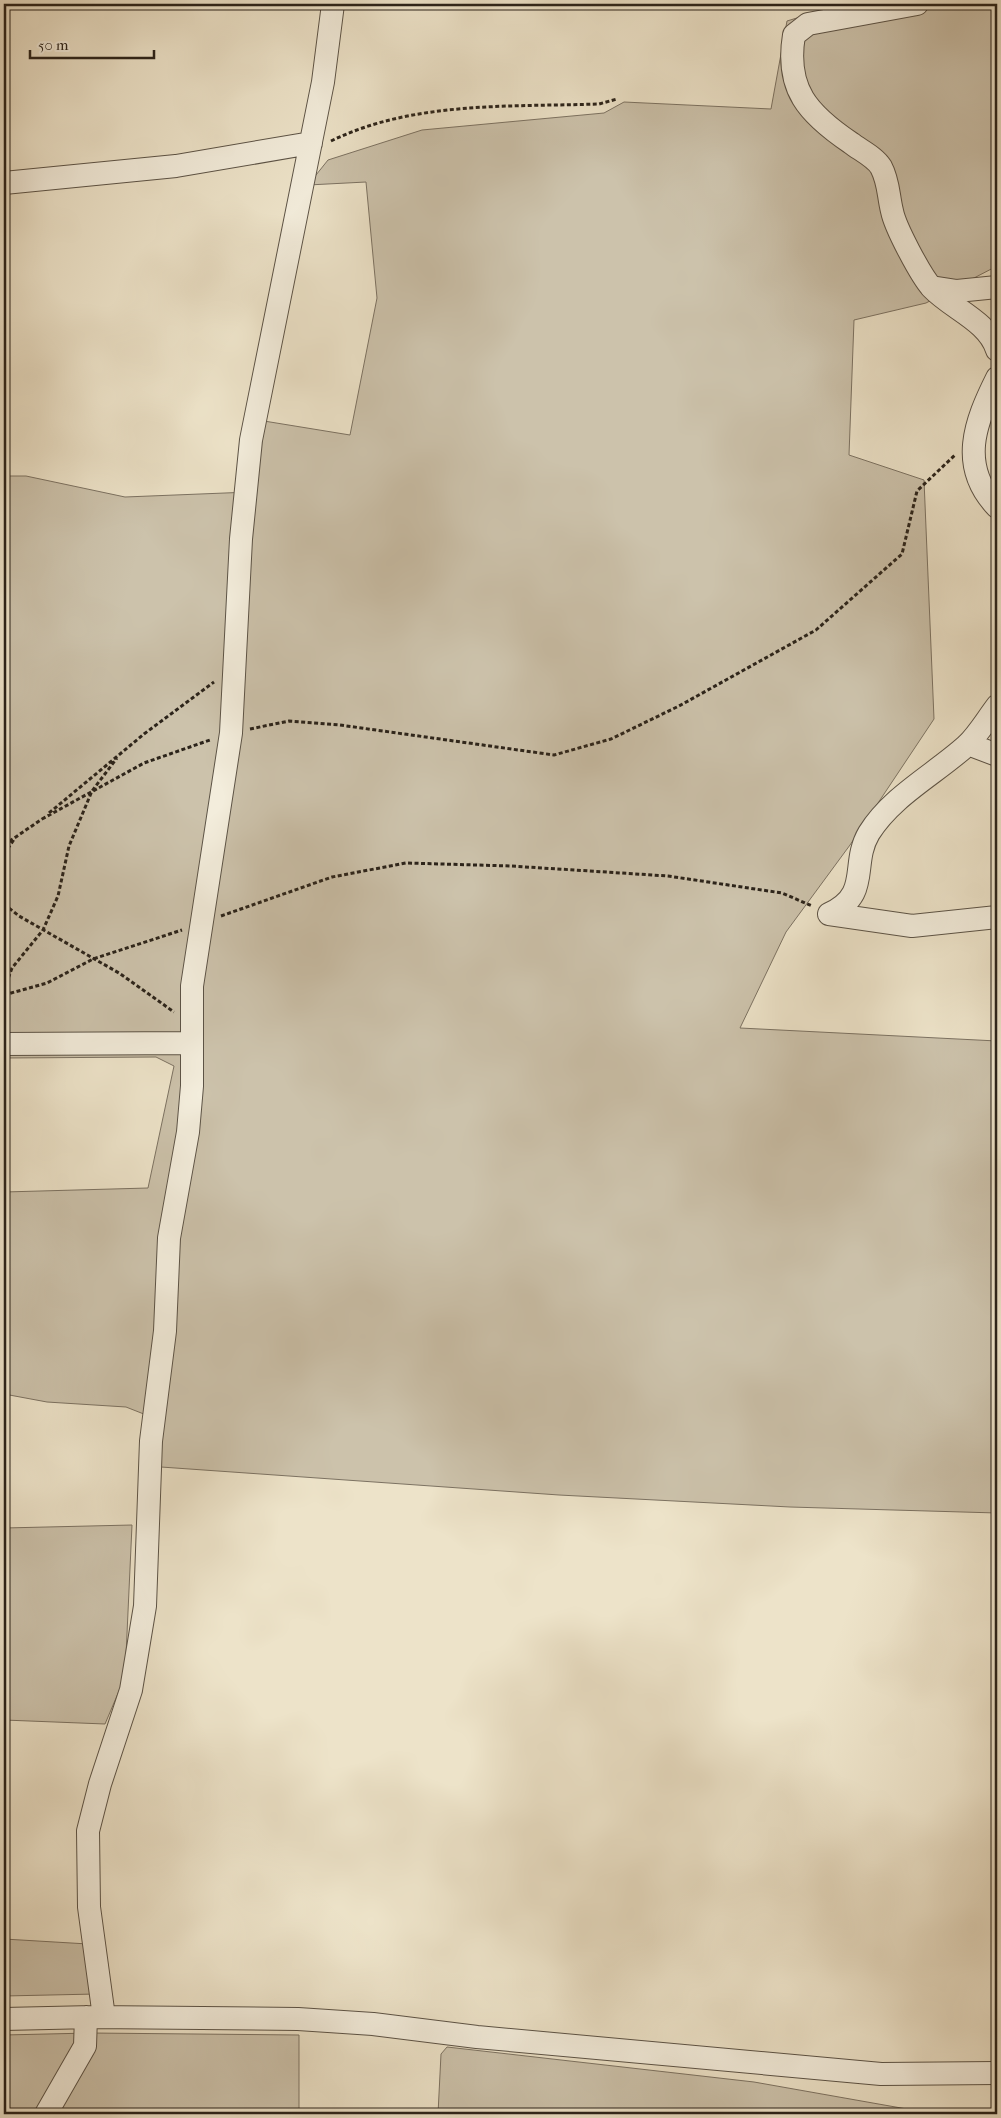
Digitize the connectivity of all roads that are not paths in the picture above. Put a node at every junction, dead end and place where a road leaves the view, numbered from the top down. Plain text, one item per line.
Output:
1 (334, 4) edge
2 (917, 4) edge
3 (309, 153) junction
4 (4, 183) edge
5 (932, 287) junction
6 (997, 287) edge
7 (992, 331) edge
8 (997, 350) edge
9 (997, 378) edge
10 (997, 507) edge
11 (997, 706) edge
12 (968, 744) junction
13 (997, 754) edge
14 (997, 917) edge
15 (192, 1034) junction
16 (4, 1044) edge
17 (95, 2017) junction
18 (4, 2019) edge
19 (997, 2073) edge
20 (46, 2114) edge

1 - 3 street
2 - 5 street
3 - 4 street
3 - 15 street
5 - 6 street
5 - 7 street
7 - 8 street
9 - 10 street
11 - 12 street
12 - 13 street
12 - 14 street
15 - 16 street
15 - 17 street
17 - 18 street
17 - 19 street
17 - 20 street

